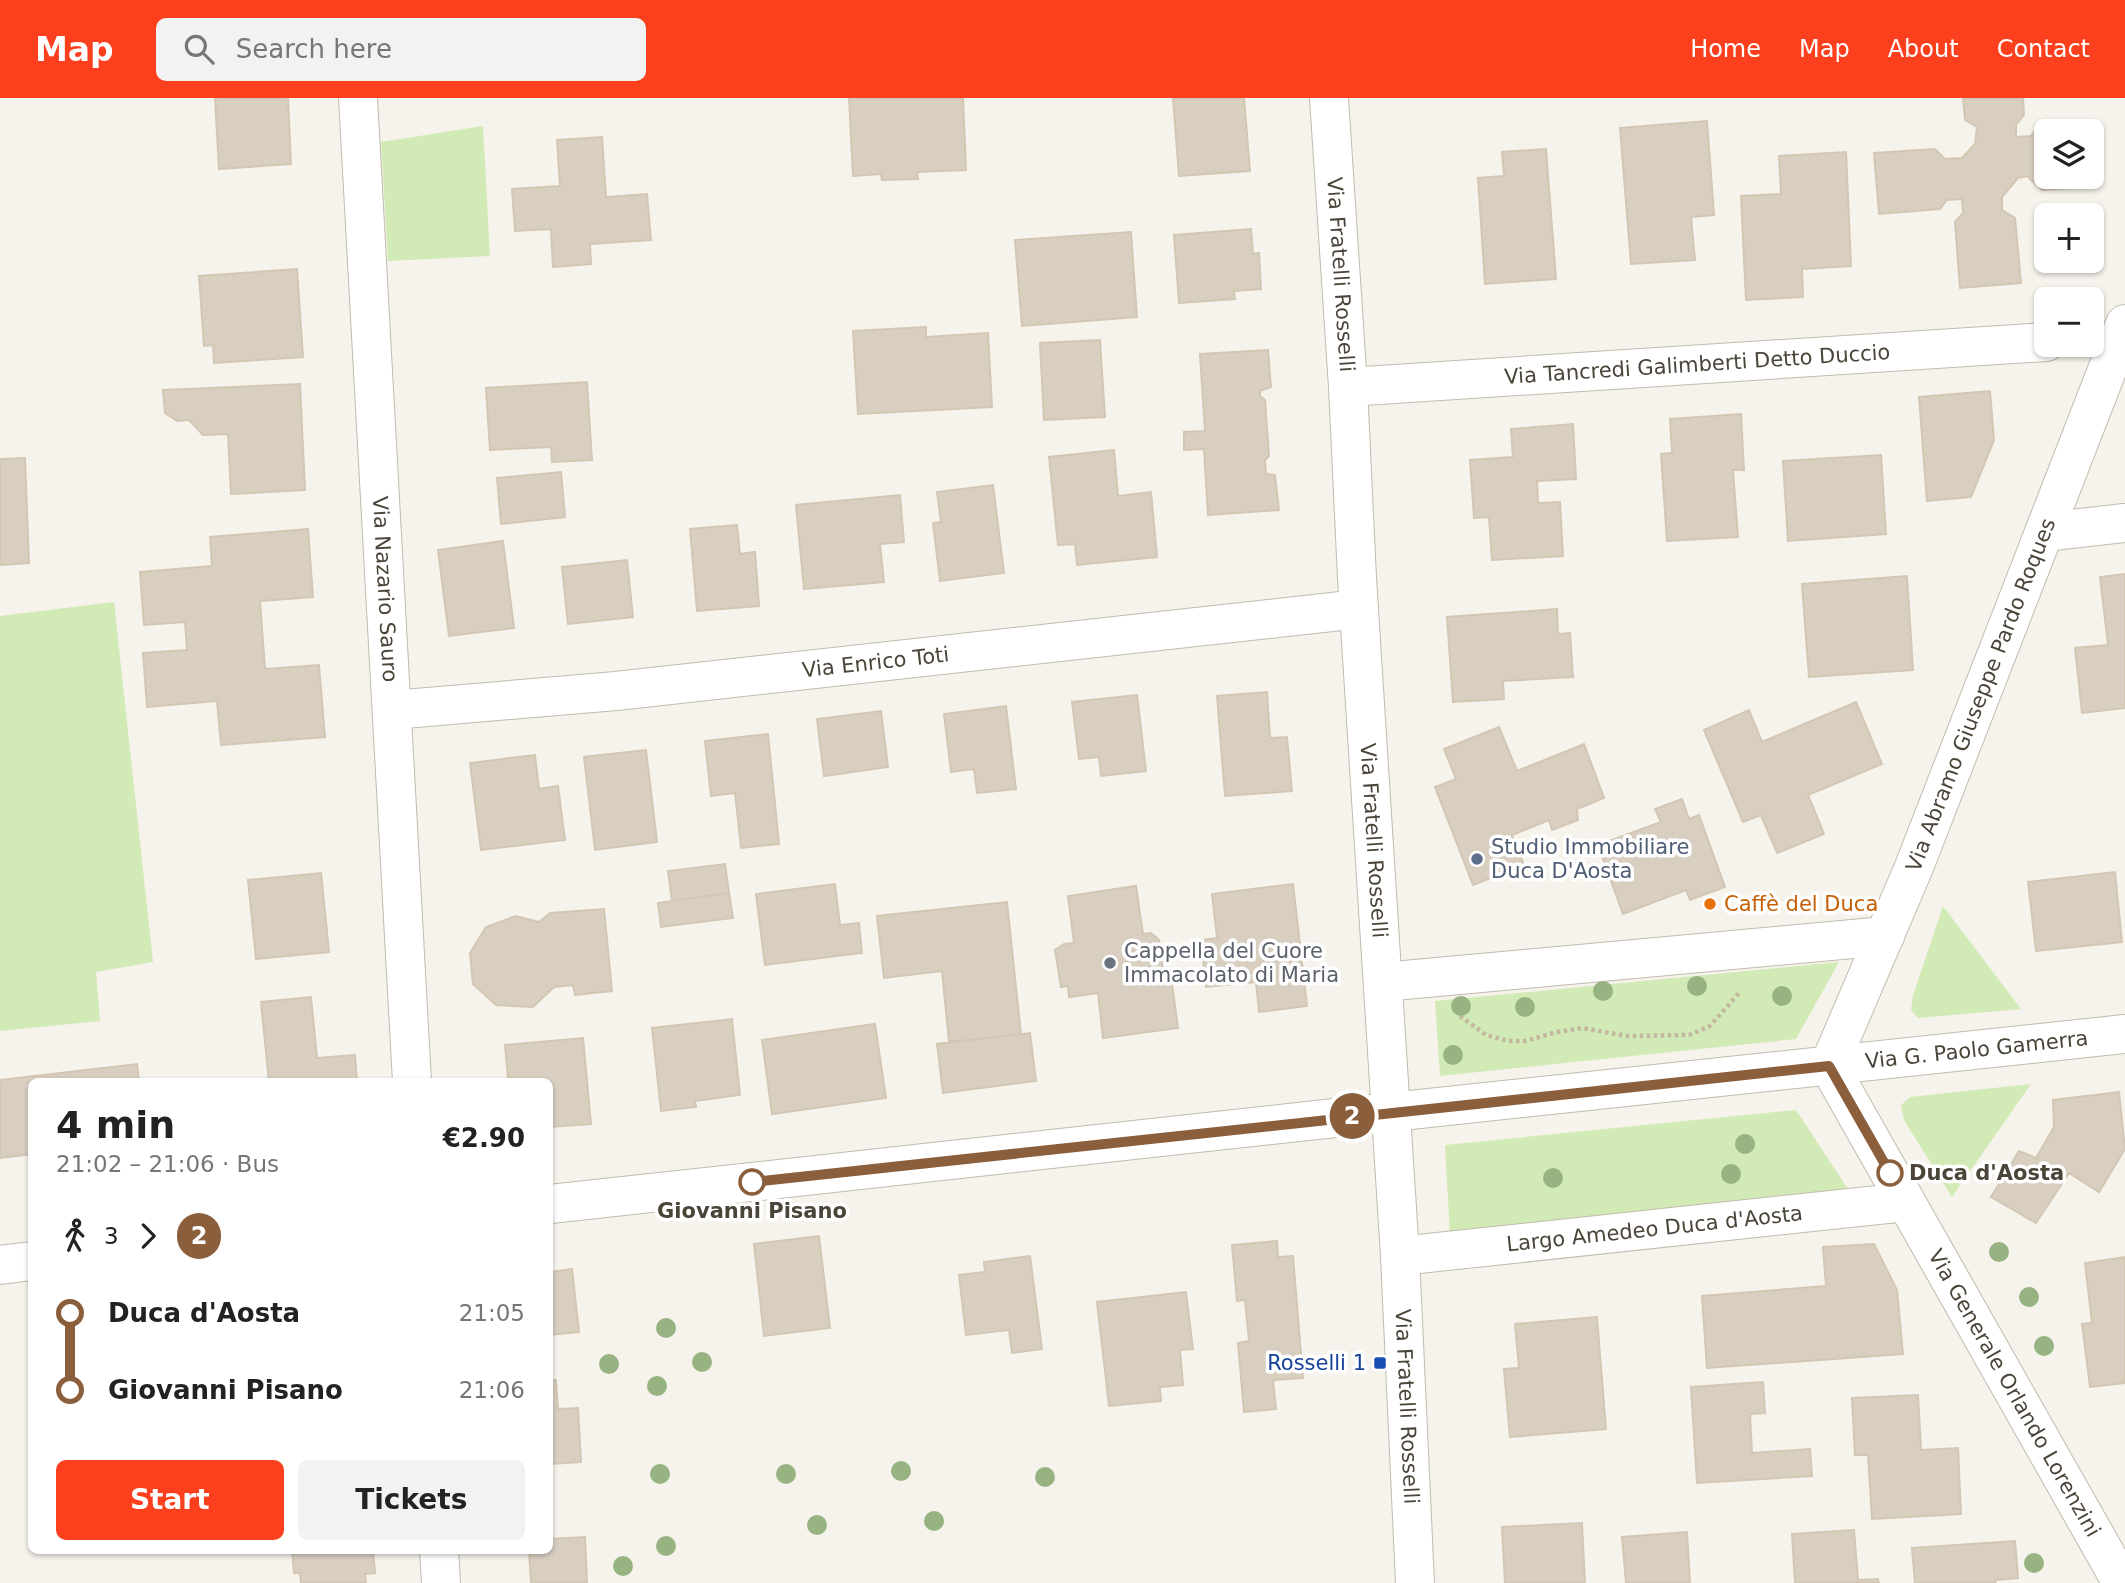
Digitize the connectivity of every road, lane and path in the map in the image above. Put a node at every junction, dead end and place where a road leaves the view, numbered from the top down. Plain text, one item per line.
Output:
1 (358, 98) edge
2 (1329, 98) edge
3 (2112, 333) edge
4 (2034, 343) edge
5 (1348, 387) junction
6 (2125, 523) edge
7 (2044, 532) junction
8 (1359, 609) junction
9 (392, 710) junction
10 (1885, 936) junction
11 (1383, 982) junction
12 (1746, 989) dead end
13 (1452, 1011) dead end
14 (2125, 1034) edge
15 (1829, 1066) junction
16 (412, 1078) edge
17 (1391, 1113) junction
18 (1906, 1202) junction
19 (553, 1204) edge
20 (1400, 1256) junction
21 (28, 1262) edge
22 (0, 1265) edge
23 (439, 1554) edge
24 (441, 1583) edge
25 (1415, 1583) edge
26 (2122, 1583) edge

1 - 9 street, Via Nazario Sauro
2 - 5 street, Via Fratelli Rosselli
3 - 7 street, Via Abramo Giuseppe Pardo Roques
4 - 5 street, Via Tancredi Galimberti Detto Duccio
5 - 8 street, Via Fratelli Rosselli
6 - 7 street
7 - 10 street, Via Abramo Giuseppe Pardo Roques
8 - 9 street, Via Enrico Toti
8 - 11 street, Via Fratelli Rosselli
9 - 16 street, Via Nazario Sauro
10 - 11 street
10 - 15 street, Via Abramo Giuseppe Pardo Roques
11 - 17 street, Via Fratelli Rosselli
12 - 13 path
14 - 15 street, Via G. Paolo Gamerra
15 - 17 street
15 - 18 street, Via Generale Orlando Lorenzini
17 - 19 street
17 - 20 street, Via Fratelli Rosselli
18 - 20 street, Largo Amedeo Duca d'Aosta
18 - 26 street, Via Generale Orlando Lorenzini
20 - 25 street, Via Fratelli Rosselli
21 - 22 street
23 - 24 street

